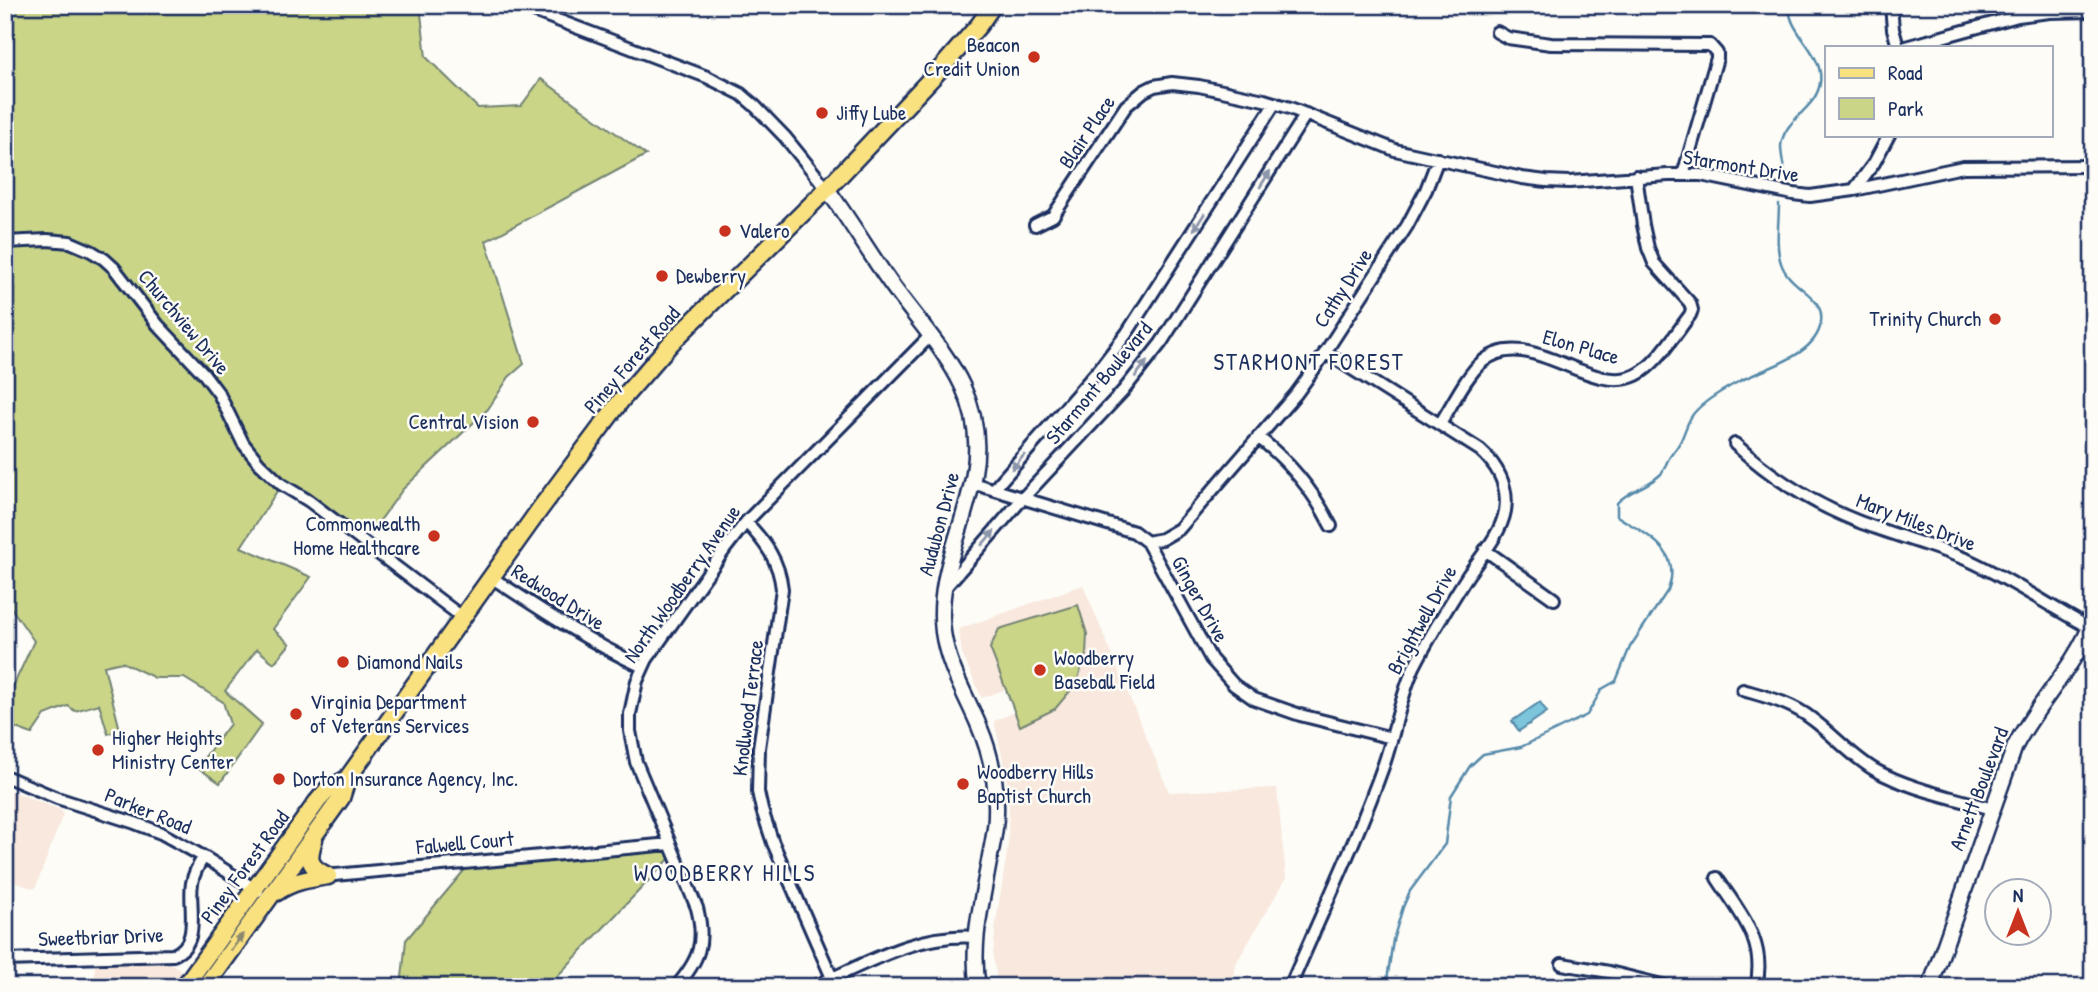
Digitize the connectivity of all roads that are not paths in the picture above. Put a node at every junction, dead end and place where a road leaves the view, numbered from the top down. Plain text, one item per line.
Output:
1 (518, 5) edge
2 (993, 5) edge
3 (1891, 5) edge
4 (2093, 11) edge
5 (1497, 32) dead end
6 (1898, 46) edge
7 (1910, 46) edge
8 (1275, 103) junction
9 (1306, 114) junction
10 (1888, 136) edge
11 (1438, 159) junction
12 (2093, 166) edge
13 (1683, 175) junction
14 (1636, 176) junction
15 (827, 189) junction
16 (1854, 190) junction
17 (1035, 225) dead end
18 (5, 242) edge
19 (930, 336) junction
20 (1325, 352) junction
21 (1440, 424) junction
22 (1258, 437) junction
23 (1735, 443) dead end
24 (972, 483) junction
25 (994, 489) junction
26 (1023, 498) junction
27 (746, 522) junction
28 (1331, 526) dead end
29 (1147, 542) junction
30 (1485, 550) junction
31 (492, 577) junction
32 (943, 589) junction
33 (1554, 599) dead end
34 (463, 617) junction
35 (2090, 630) edge
36 (643, 667) junction
37 (1743, 690) dead end
38 (1392, 738) junction
39 (5, 776) edge
40 (347, 779) junction
41 (317, 802) junction
42 (1992, 809) junction
43 (315, 834) junction
44 (670, 844) junction
45 (204, 857) junction
46 (291, 874) junction
47 (328, 876) junction
48 (1717, 878) dead end
49 (259, 883) junction
50 (270, 897) junction
51 (976, 937) junction
52 (5, 960) edge
53 (1562, 964) dead end
54 (832, 978) junction
55 (184, 987) edge
56 (205, 987) edge
57 (677, 987) edge
58 (813, 987) edge
59 (978, 987) edge
60 (1288, 987) edge
61 (1670, 987) edge
62 (1756, 987) edge
63 (1930, 987) edge

1 - 15 street
2 - 15 main road, Piney Forest Road
3 - 6 street
4 - 7 street
5 - 13 street
8 - 9 street, Blair Place
8 - 17 street, Blair Place
8 -> 25 street, Starmont Boulevard
9 - 11 street, Starmont Drive
26 -> 9 street, Starmont Boulevard
10 - 16 street
11 - 14 street, Starmont Drive
11 - 20 street, Cathy Drive
12 - 16 street, Starmont Drive
13 - 14 street, Starmont Drive
13 - 16 street, Starmont Drive
14 - 21 street, Elon Place
15 - 19 street, Audubon Drive
15 - 31 main road, Piney Forest Road
18 - 34 street, Churchview Drive
19 - 24 street, Audubon Drive
19 - 27 street, North Woodberry Avenue
20 - 21 street, Brightwell Drive
20 - 22 street, Cathy Drive
21 - 30 street, Brightwell Drive
22 - 28 street
22 - 29 street, Cathy Drive
23 - 35 street, Mary Miles Drive
24 - 25 street, Ginger Drive
24 - 32 street, Audubon Drive
25 - 26 street, Ginger Drive
26 - 29 street, Ginger Drive
32 -> 26 street, Starmont Boulevard
27 - 36 street, North Woodberry Avenue
27 - 54 street, Knollwood Terrace
29 - 38 street, Ginger Drive
30 - 33 street
30 - 38 street, Brightwell Drive
31 - 34 main road, Piney Forest Road
31 - 36 street, Redwood Drive
32 - 51 street, Audubon Drive
34 - 40 main road, Piney Forest Road
35 - 42 street, Arnett Boulevard
36 - 44 street, North Woodberry Avenue
37 - 42 street
38 - 60 street, Brightwell Drive
39 - 45 street, Parker Road
40 - 41 main road, Piney Forest Road
40 - 43 main road, Piney Forest Road
41 - 46 main road
41 - 49 main road, Piney Forest Road
42 - 63 street, Arnett Boulevard
43 - 46 main road, Piney Forest Road
43 - 47 main road
44 - 47 street, Falwell Court
44 - 57 street, North Woodberry Avenue
45 - 49 street, Parker Road
45 - 52 street, Sweetbriar Drive
46 - 47 street, Falwell Court
46 - 49 street, Falwell Court
46 - 50 main road, Piney Forest Road
47 - 50 main road
48 - 62 street
49 - 50 street, Parker Road
49 - 55 main road, Piney Forest Road
56 -> 50 main road, Piney Forest Road
51 - 54 street
51 - 59 street, Audubon Drive
53 - 61 street
54 - 58 street

